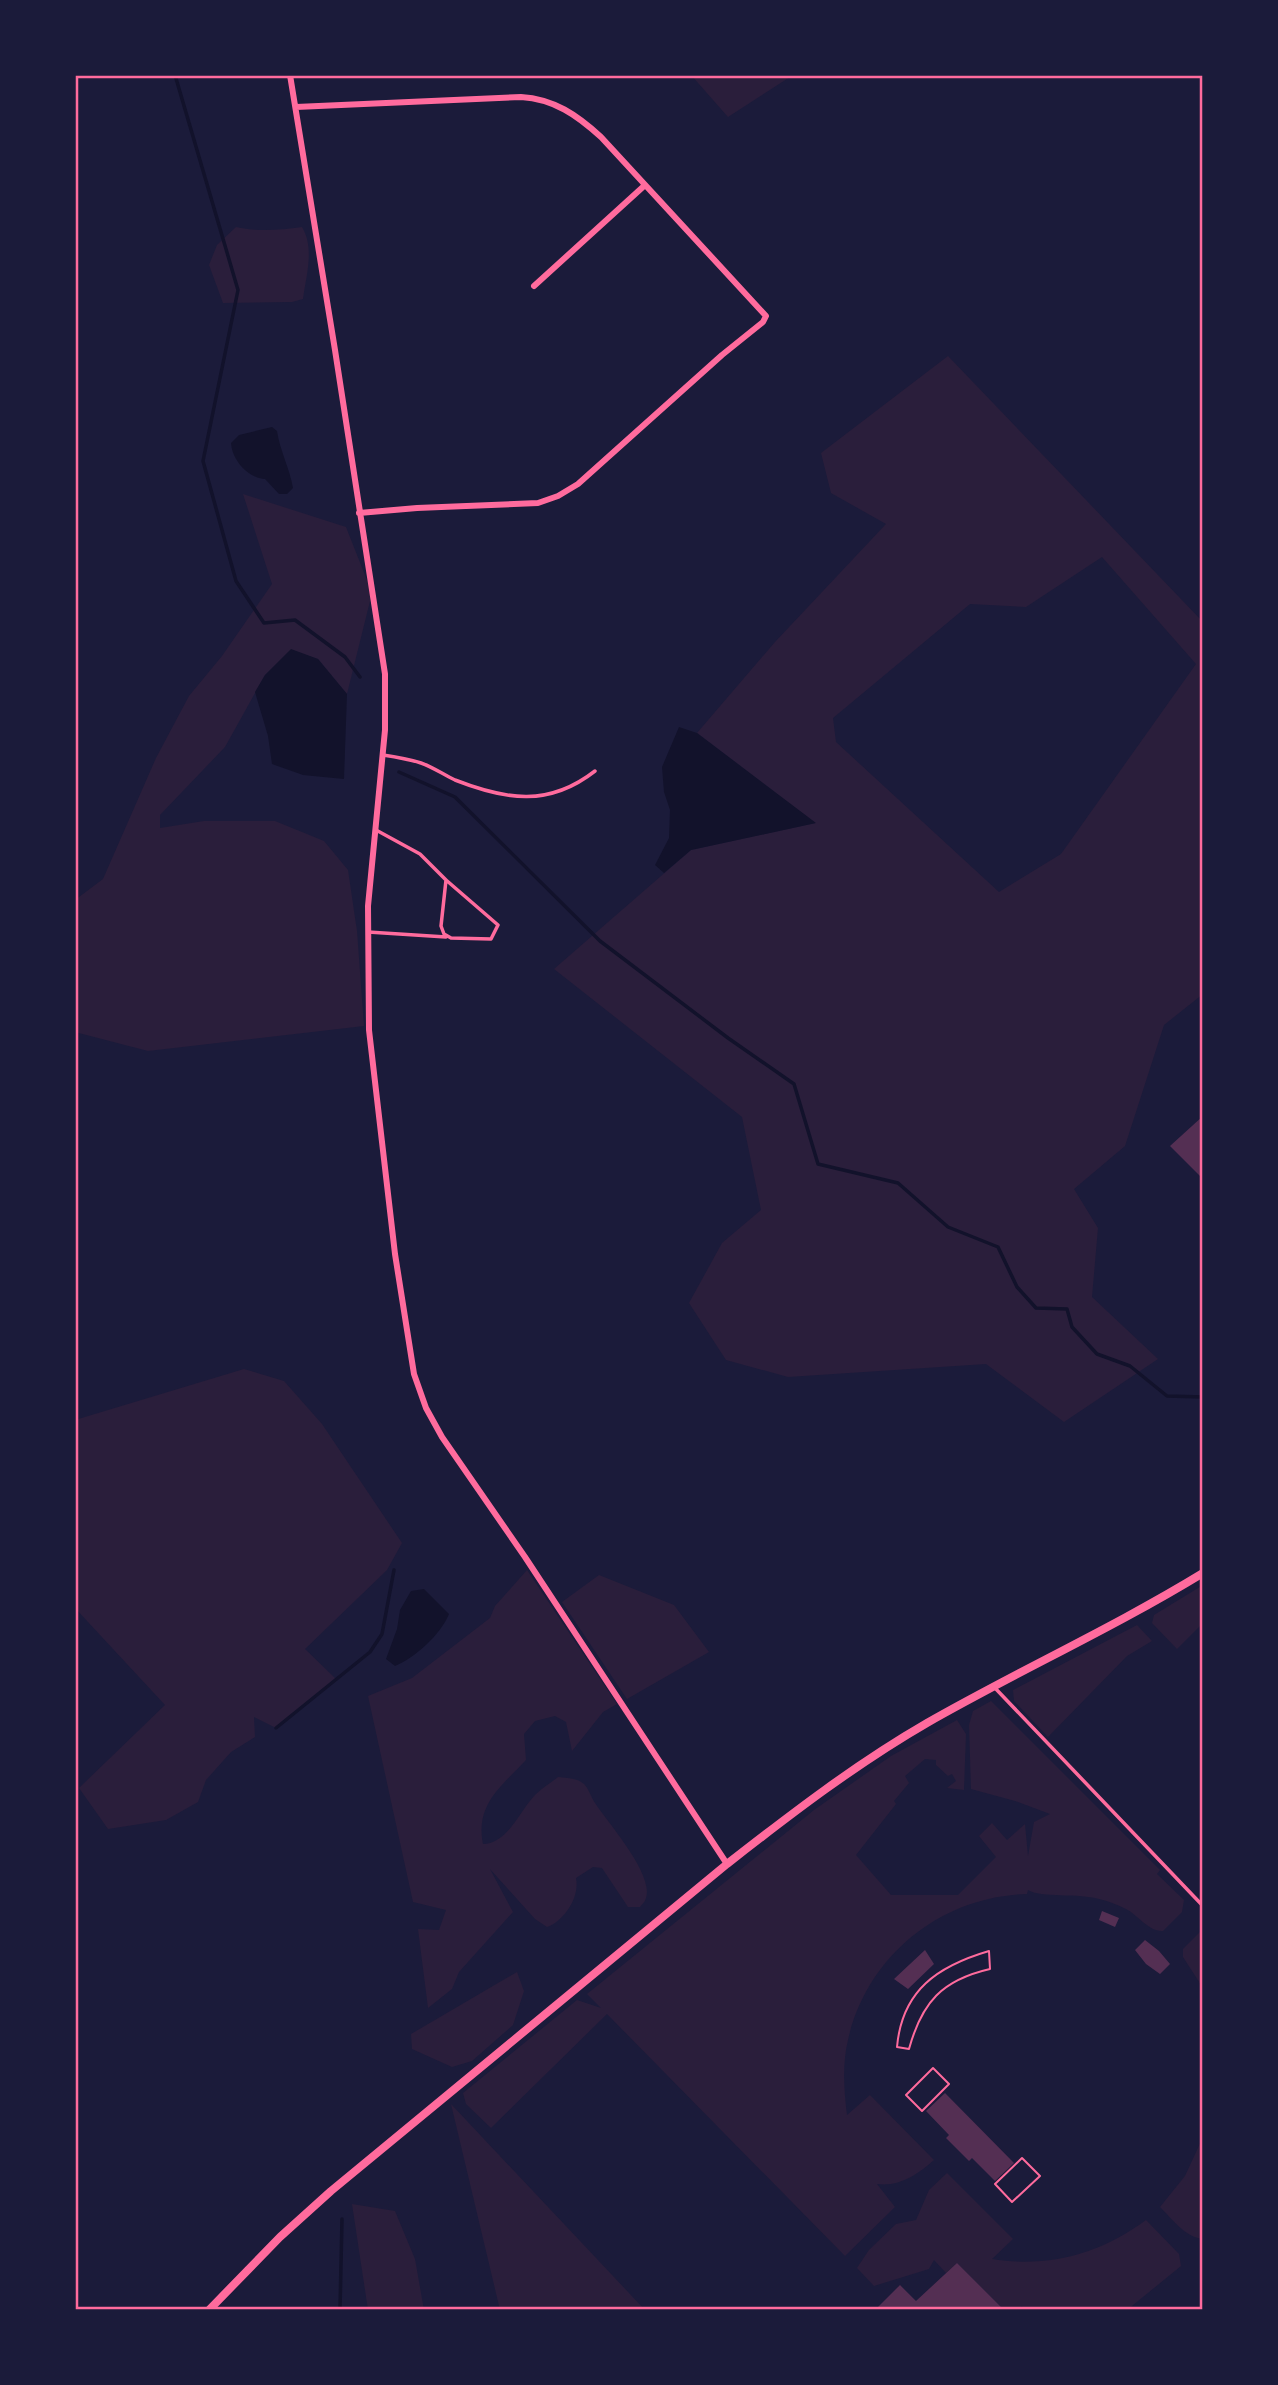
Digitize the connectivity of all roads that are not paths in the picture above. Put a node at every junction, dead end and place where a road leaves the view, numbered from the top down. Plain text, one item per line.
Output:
1 (290, 75) edge
2 (296, 107) junction
3 (644, 186) junction
4 (534, 286) dead end
5 (359, 513) junction
6 (383, 755) junction
7 (595, 771) dead end
8 (374, 829) junction
9 (446, 880) junction
10 (368, 932) junction
11 (447, 937) junction
12 (1203, 1573) edge
13 (993, 1686) junction
14 (727, 1864) junction
15 (1203, 1906) edge
16 (209, 2310) edge

1 - 2 street
2 - 3 street
2 - 5 street
3 - 4 street
3 - 5 street
5 - 6 street
6 - 7 lane
6 - 8 street
8 - 9 lane
8 - 10 street
9 - 11 lane
9 - 11 lane
10 - 11 lane
10 - 14 street
12 - 13 street
13 - 14 street
13 - 15 lane
14 - 16 street

